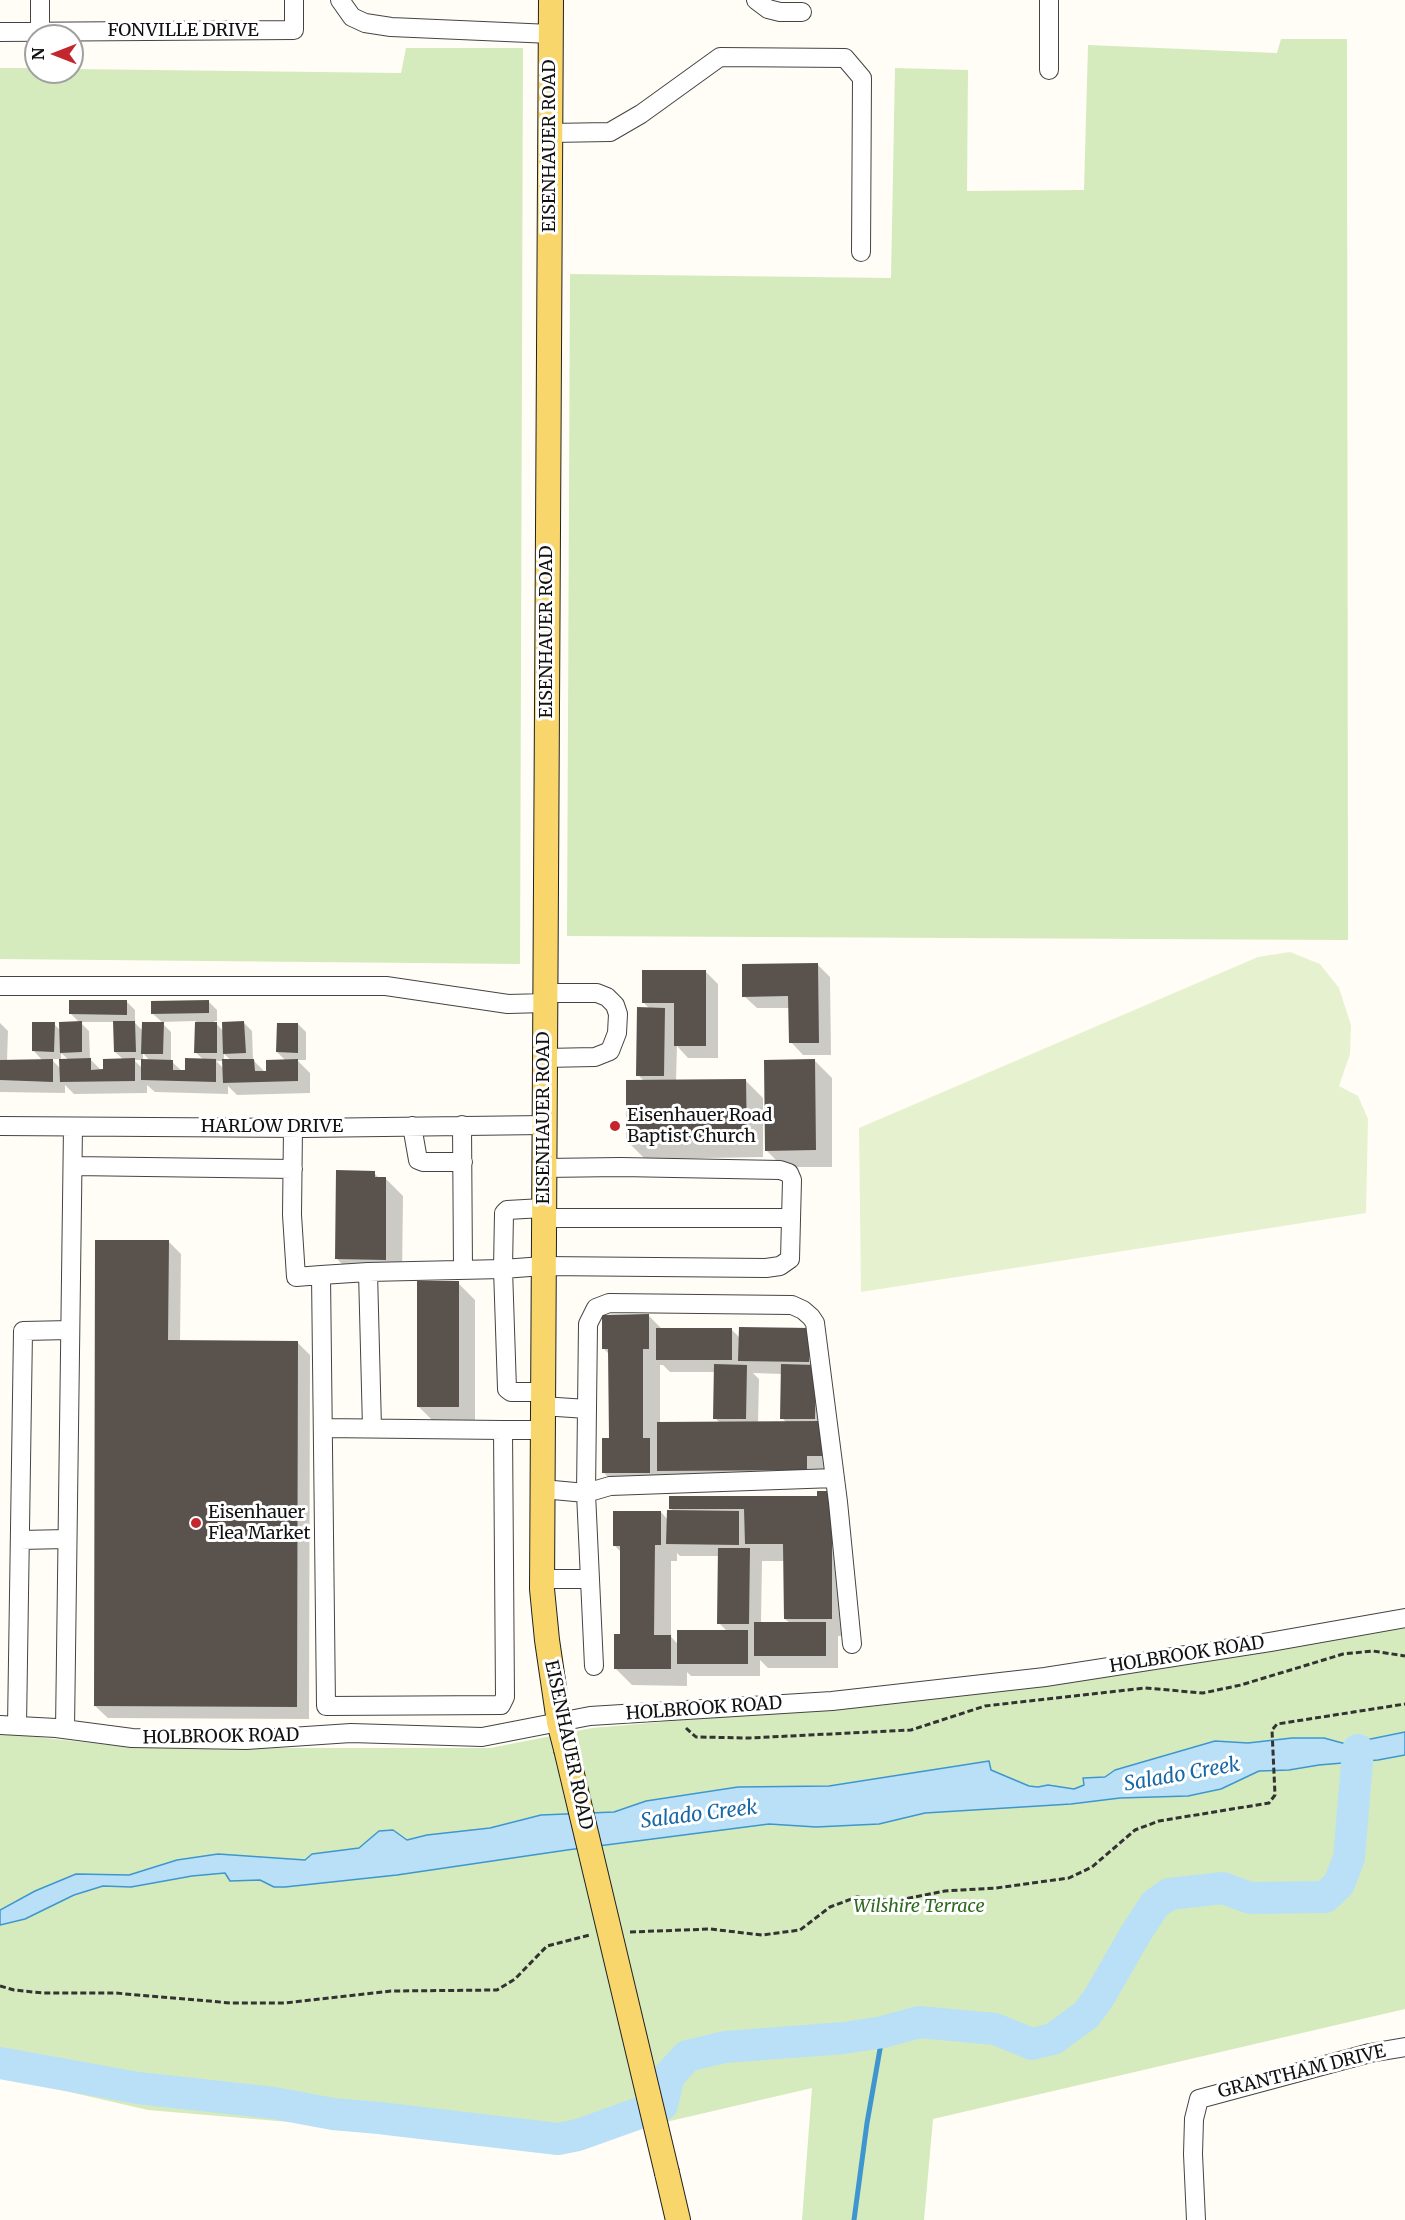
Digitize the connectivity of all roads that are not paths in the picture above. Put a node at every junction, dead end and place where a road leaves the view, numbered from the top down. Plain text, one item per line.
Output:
1 (40, 0) edge
2 (294, 0) edge
3 (340, 0) edge
4 (551, 0) edge
5 (756, 0) edge
6 (1049, 0) edge
7 (802, 11) edge
8 (40, 24) edge
9 (0, 32) edge
10 (24, 32) edge
11 (84, 32) edge
12 (551, 34) junction
13 (1049, 70) dead end
14 (550, 133) junction
15 (861, 252) dead end
16 (0, 986) edge
17 (544, 998) junction
18 (544, 1058) junction
19 (462, 1125) junction
20 (544, 1125) junction
21 (0, 1126) edge
22 (73, 1126) junction
23 (412, 1126) junction
24 (292, 1128) junction
25 (463, 1162) junction
26 (73, 1166) junction
27 (543, 1168) junction
28 (292, 1169) junction
29 (543, 1213) junction
30 (792, 1218) junction
31 (543, 1266) junction
32 (463, 1269) junction
33 (503, 1269) junction
34 (368, 1272) junction
35 (321, 1275) junction
36 (70, 1330) junction
37 (542, 1399) junction
38 (587, 1409) junction
39 (323, 1428) junction
40 (372, 1428) junction
41 (503, 1430) junction
42 (542, 1430) junction
43 (836, 1479) junction
44 (542, 1489) junction
45 (586, 1492) junction
46 (67, 1539) junction
47 (20, 1540) junction
48 (542, 1579) junction
49 (590, 1579) junction
50 (1405, 1618) edge
51 (852, 1644) dead end
52 (594, 1666) dead end
53 (326, 1706) junction
54 (371, 1707) junction
55 (559, 1722) junction
56 (8, 1726) edge
57 (65, 1729) junction
58 (371, 1734) junction
59 (325, 1735) junction
60 (1405, 2047) edge
61 (678, 2220) edge
62 (1196, 2220) edge

1 - 8 street
2 - 11 street, FONVILLE DRIVE
3 - 12 street
4 - 12 main road, EISENHAUER ROAD
5 - 7 street
6 - 13 street
9 - 10 street, FONVILLE DRIVE
12 - 14 main road, EISENHAUER ROAD
14 - 15 street
14 - 17 main road, EISENHAUER ROAD
16 - 17 street
17 - 18 main road, EISENHAUER ROAD
17 - 18 street
18 - 20 main road, EISENHAUER ROAD
19 - 20 street, HARLOW DRIVE
19 - 23 street, HARLOW DRIVE
19 - 25 street
20 - 27 main road, EISENHAUER ROAD
21 - 22 street, HARLOW DRIVE
22 - 24 street, HARLOW DRIVE
22 - 26 street
23 - 24 street, HARLOW DRIVE
23 - 25 street
24 - 28 street
25 - 32 street
26 - 28 street
26 - 36 street
27 - 29 main road, EISENHAUER ROAD
27 - 30 street
28 - 35 street
29 - 30 street
29 - 31 main road, EISENHAUER ROAD
29 - 33 street
30 - 31 street
31 - 33 street
31 - 37 main road, EISENHAUER ROAD
32 - 33 street
32 - 34 street
33 - 37 street
34 - 35 street
34 - 40 street
35 - 39 street
36 - 46 street
36 - 47 street
37 - 38 street
37 - 42 main road, EISENHAUER ROAD
38 - 43 street
38 - 45 street
39 - 40 street
39 - 53 street
40 - 41 street
41 - 42 street
41 - 54 street
42 - 44 main road, EISENHAUER ROAD
43 - 45 street
43 - 51 street
44 - 45 street
44 - 48 main road, EISENHAUER ROAD
45 - 49 street
46 - 47 street
46 - 57 street
47 - 56 street
48 - 49 street
48 - 55 main road, EISENHAUER ROAD
49 - 52 street
50 - 55 street, HOLBROOK ROAD
53 - 54 street
53 - 59 street
54 - 58 street
55 - 58 street, HOLBROOK ROAD
55 - 61 main road, EISENHAUER ROAD, bridge
56 - 57 street, HOLBROOK ROAD
57 - 59 street, HOLBROOK ROAD
58 - 59 street, HOLBROOK ROAD
60 - 62 street, GRANTHAM DRIVE

